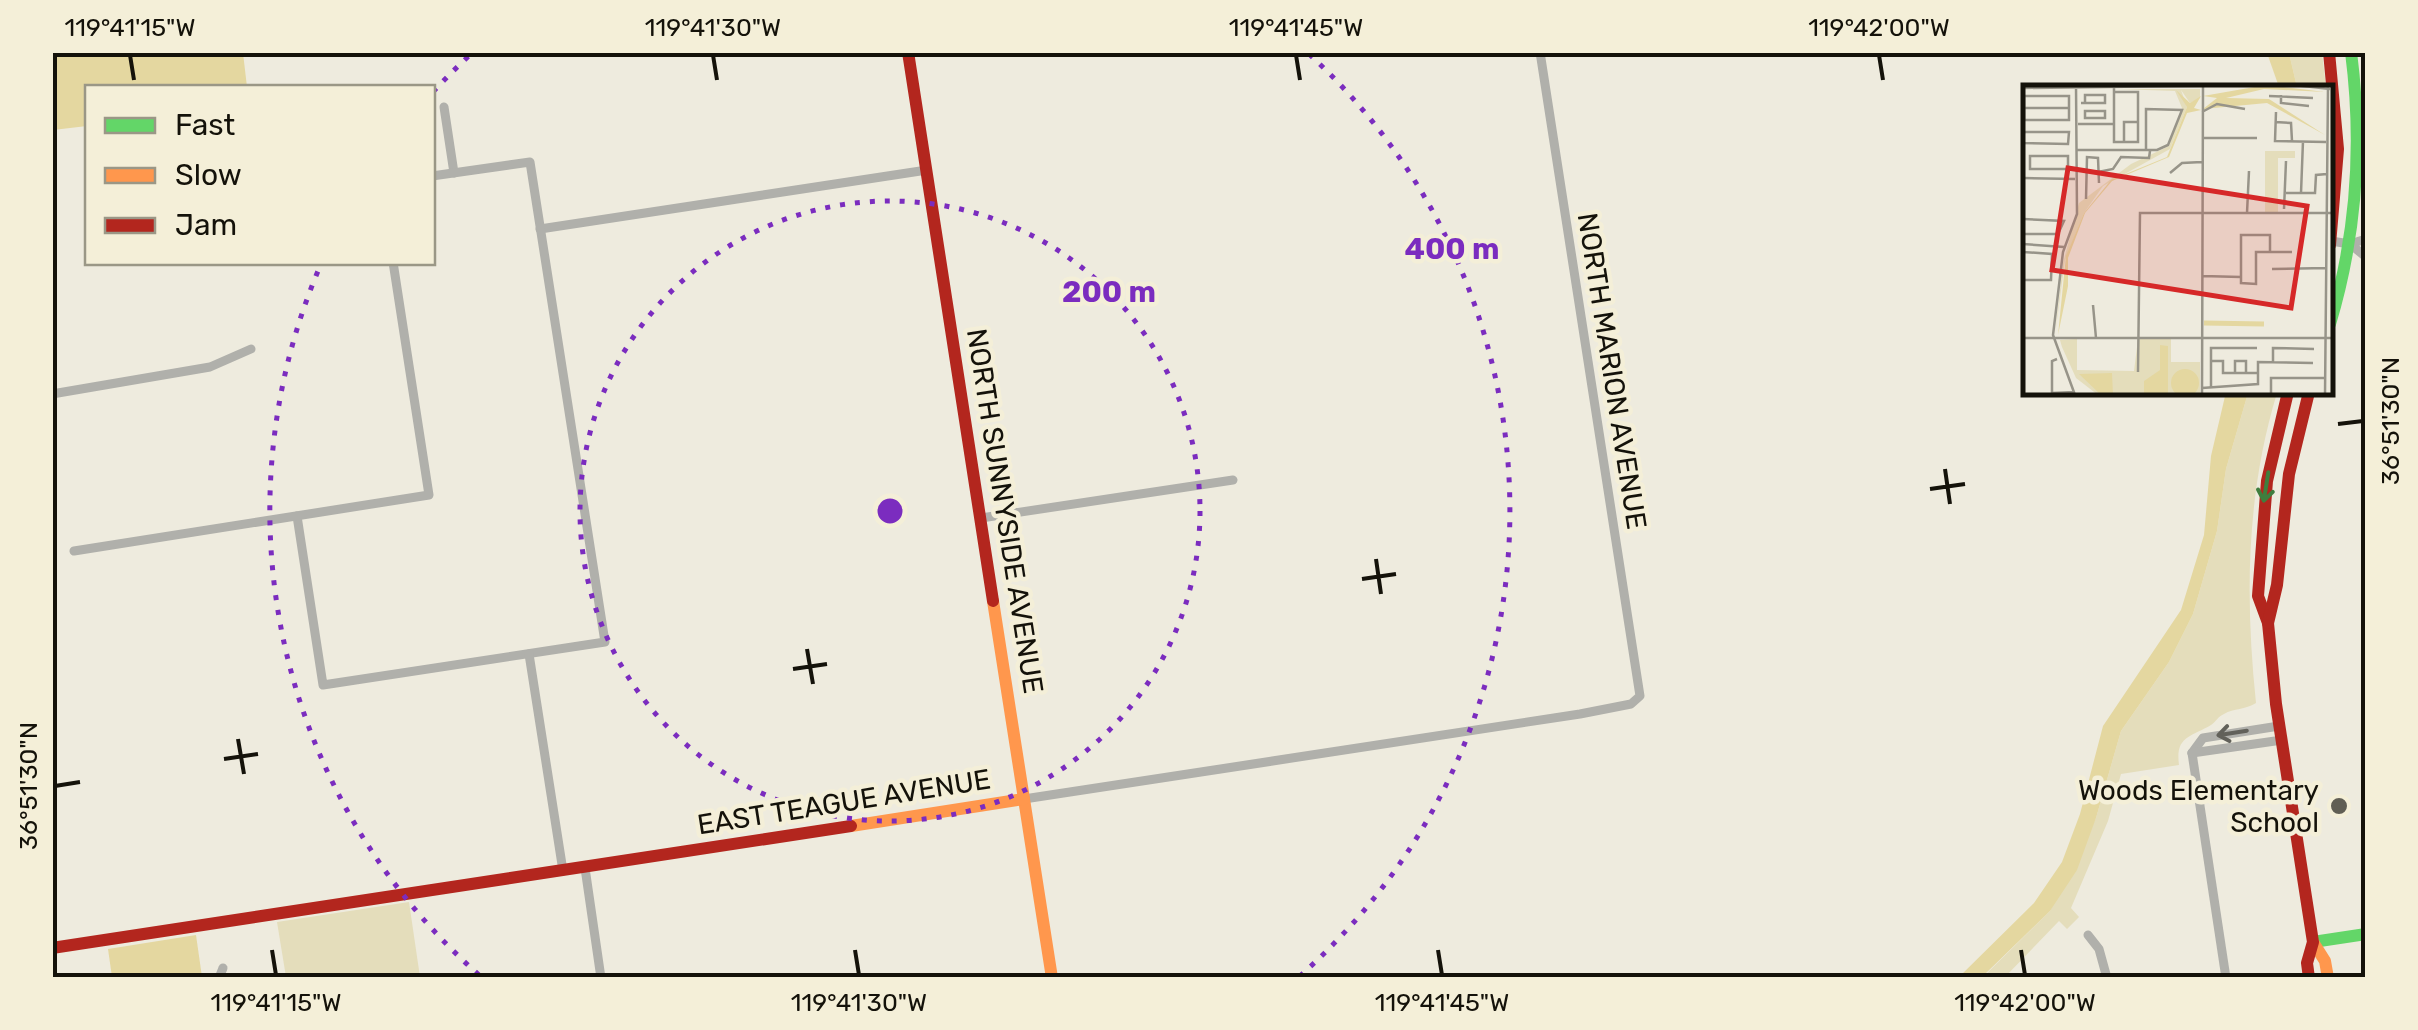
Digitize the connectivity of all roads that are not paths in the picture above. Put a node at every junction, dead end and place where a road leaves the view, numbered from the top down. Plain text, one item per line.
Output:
1 (908, 52) edge
2 (1540, 52) edge
3 (2329, 52) edge
4 (2352, 52) edge
5 (444, 107) dead end
6 (927, 170) junction
7 (454, 173) junction
8 (435, 176) edge
9 (2333, 214) edge
10 (540, 228) junction
11 (2366, 239) edge
12 (2333, 244) edge
13 (2350, 244) junction
14 (2366, 257) edge
15 (393, 265) edge
16 (2333, 312) edge
17 (251, 349) dead end
18 (52, 394) edge
19 (2287, 395) edge
20 (2307, 395) edge
21 (1233, 480) dead end
22 (296, 516) junction
23 (981, 518) junction
24 (74, 551) dead end
25 (2268, 623) junction
26 (529, 654) junction
27 (1640, 696) joint
28 (2280, 733) junction
29 (1024, 798) junction
30 (584, 868) junction
31 (563, 871) junction
32 (2366, 934) edge
33 (2088, 935) dead end
34 (2313, 942) junction
35 (52, 948) edge
36 (602, 978) edge
37 (1052, 978) edge
38 (2107, 978) edge
39 (2226, 978) edge
40 (2309, 978) edge
41 (2328, 978) edge

1 - 6 main road, NORTH SUNNYSIDE AVENUE
2 - 27 street, NORTH MARION AVENUE
3 - 9 main road
4 - 13 main road
5 - 7 street
6 - 10 street
6 - 23 main road, NORTH SUNNYSIDE AVENUE
7 - 8 street
7 - 10 street
10 - 26 street
11 - 13 street
12 - 13 street
13 - 14 street
13 - 16 main road
15 - 22 street
17 - 18 street
19 -> 25 main road
20 - 25 main road
21 - 23 street
22 - 24 street
22 - 26 street
23 - 29 main road, NORTH SUNNYSIDE AVENUE
25 - 28 main road
26 - 31 street
27 - 29 street, EAST TEAGUE AVENUE
28 - 34 main road
28 - 39 street
29 - 30 main road, EAST TEAGUE AVENUE
29 - 37 main road, NORTH SUNNYSIDE AVENUE
30 - 31 main road, EAST TEAGUE AVENUE
30 - 36 street
31 - 35 main road, EAST TEAGUE AVENUE
32 - 34 main road
33 - 38 street
34 - 40 main road
34 - 41 main road

